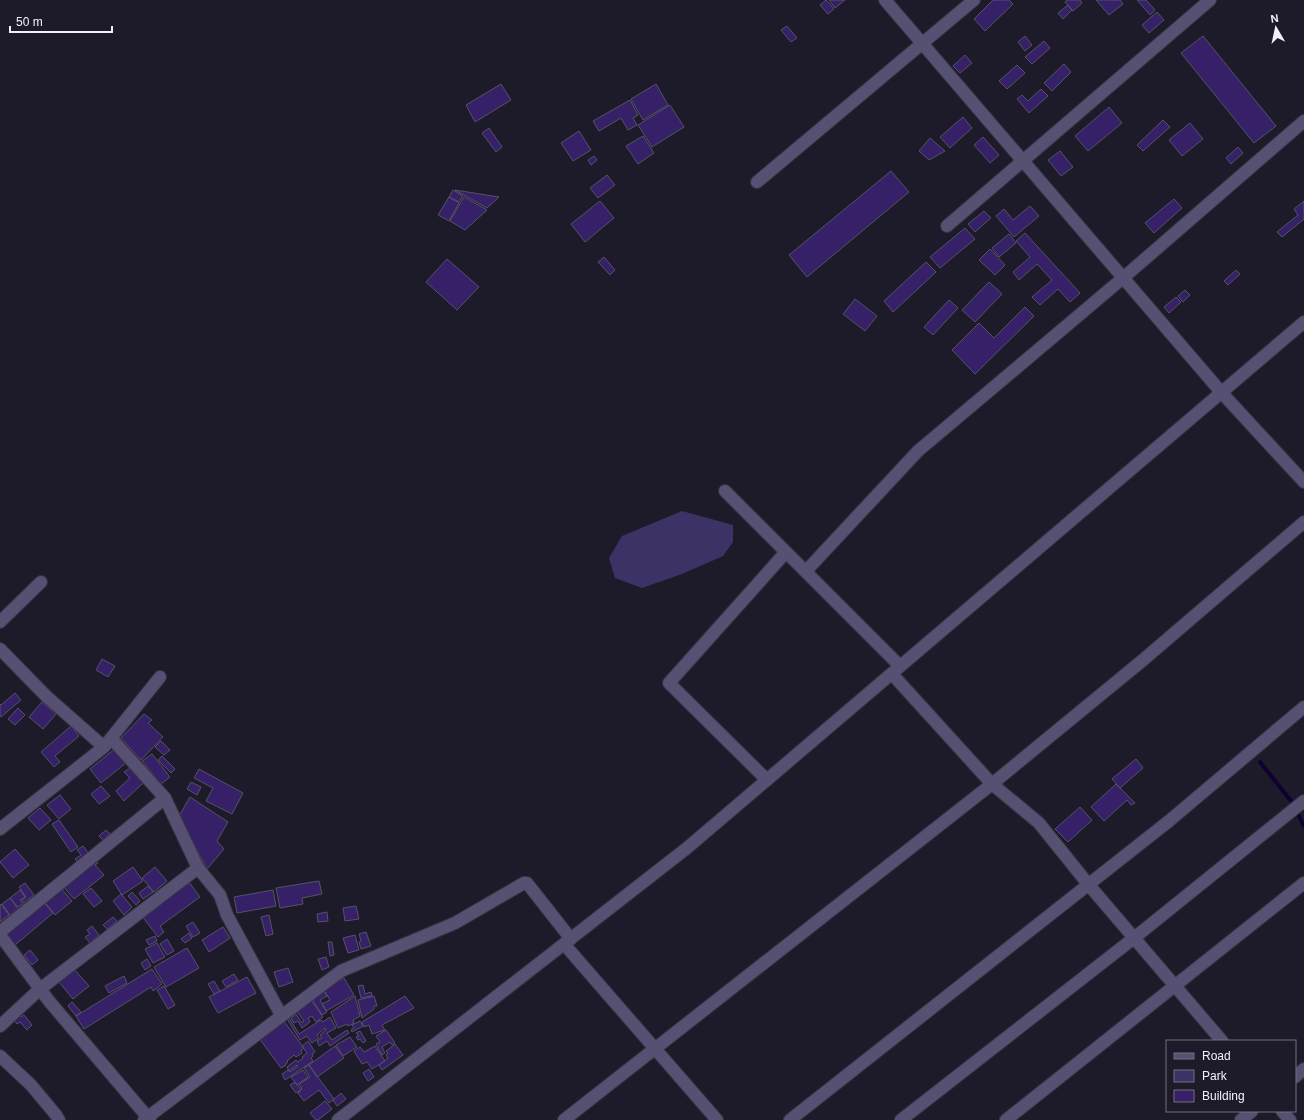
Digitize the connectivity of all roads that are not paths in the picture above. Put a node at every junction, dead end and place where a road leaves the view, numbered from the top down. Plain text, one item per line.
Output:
1 (885, 0) edge
2 (974, 0) edge
3 (1210, 0) edge
4 (923, 44) junction
5 (1304, 121) edge
6 (1023, 161) junction
7 (757, 182) dead end
8 (947, 226) dead end
9 (1123, 278) junction
10 (1304, 322) edge
11 (1221, 392) junction
12 (1304, 482) edge
13 (725, 491) dead end
14 (1304, 522) edge
15 (786, 552) junction
16 (806, 571) junction
17 (41, 582) dead end
18 (0, 622) edge
19 (0, 649) edge
20 (896, 670) junction
21 (160, 676) dead end
22 (1304, 707) edge
23 (108, 742) junction
24 (767, 780) junction
25 (992, 784) junction
26 (165, 798) junction
27 (1304, 801) edge
28 (0, 829) edge
29 (198, 868) junction
30 (1304, 883) edge
31 (1088, 884) junction
32 (0, 932) edge
33 (0, 936) edge
34 (1134, 938) junction
35 (568, 941) junction
36 (1175, 986) junction
37 (40, 988) junction
38 (281, 1015) junction
39 (0, 1026) edge
40 (1221, 1040) edge
41 (655, 1049) junction
42 (0, 1056) edge
43 (1304, 1069) edge
44 (1296, 1076) edge
45 (1251, 1112) edge
46 (1283, 1112) edge
47 (148, 1119) edge
48 (59, 1120) edge
49 (338, 1120) edge
50 (564, 1120) edge
51 (717, 1120) edge
52 (790, 1120) edge
53 (901, 1120) edge
54 (1006, 1120) edge
55 (1240, 1120) edge
56 (1290, 1120) edge

1 - 4 street
2 - 4 street
3 - 6 street
4 - 6 street
4 - 7 street
5 - 9 street
6 - 8 street
6 - 9 street
9 - 11 street
9 - 16 street
10 - 11 street
11 - 12 street
11 - 20 street
13 - 15 street
14 - 25 street
15 - 16 street
15 - 24 street
16 - 20 street
17 - 18 street
19 - 23 street
20 - 24 street
20 - 25 street
21 - 23 street
22 - 31 street
23 - 26 street
23 - 28 street
24 - 35 street
25 - 31 street
25 - 41 street
26 - 29 street
26 - 32 street
27 - 34 street
29 - 37 street
29 - 38 street
30 - 36 street
31 - 34 street
31 - 52 street
33 - 37 street
34 - 36 street
34 - 53 street
35 - 38 street
35 - 41 street
35 - 49 street
36 - 40 street
36 - 54 street
37 - 39 street
37 - 47 street
38 - 47 street
41 - 50 street
41 - 51 street
42 - 48 street
43 - 44 street
45 - 55 street
46 - 56 street

